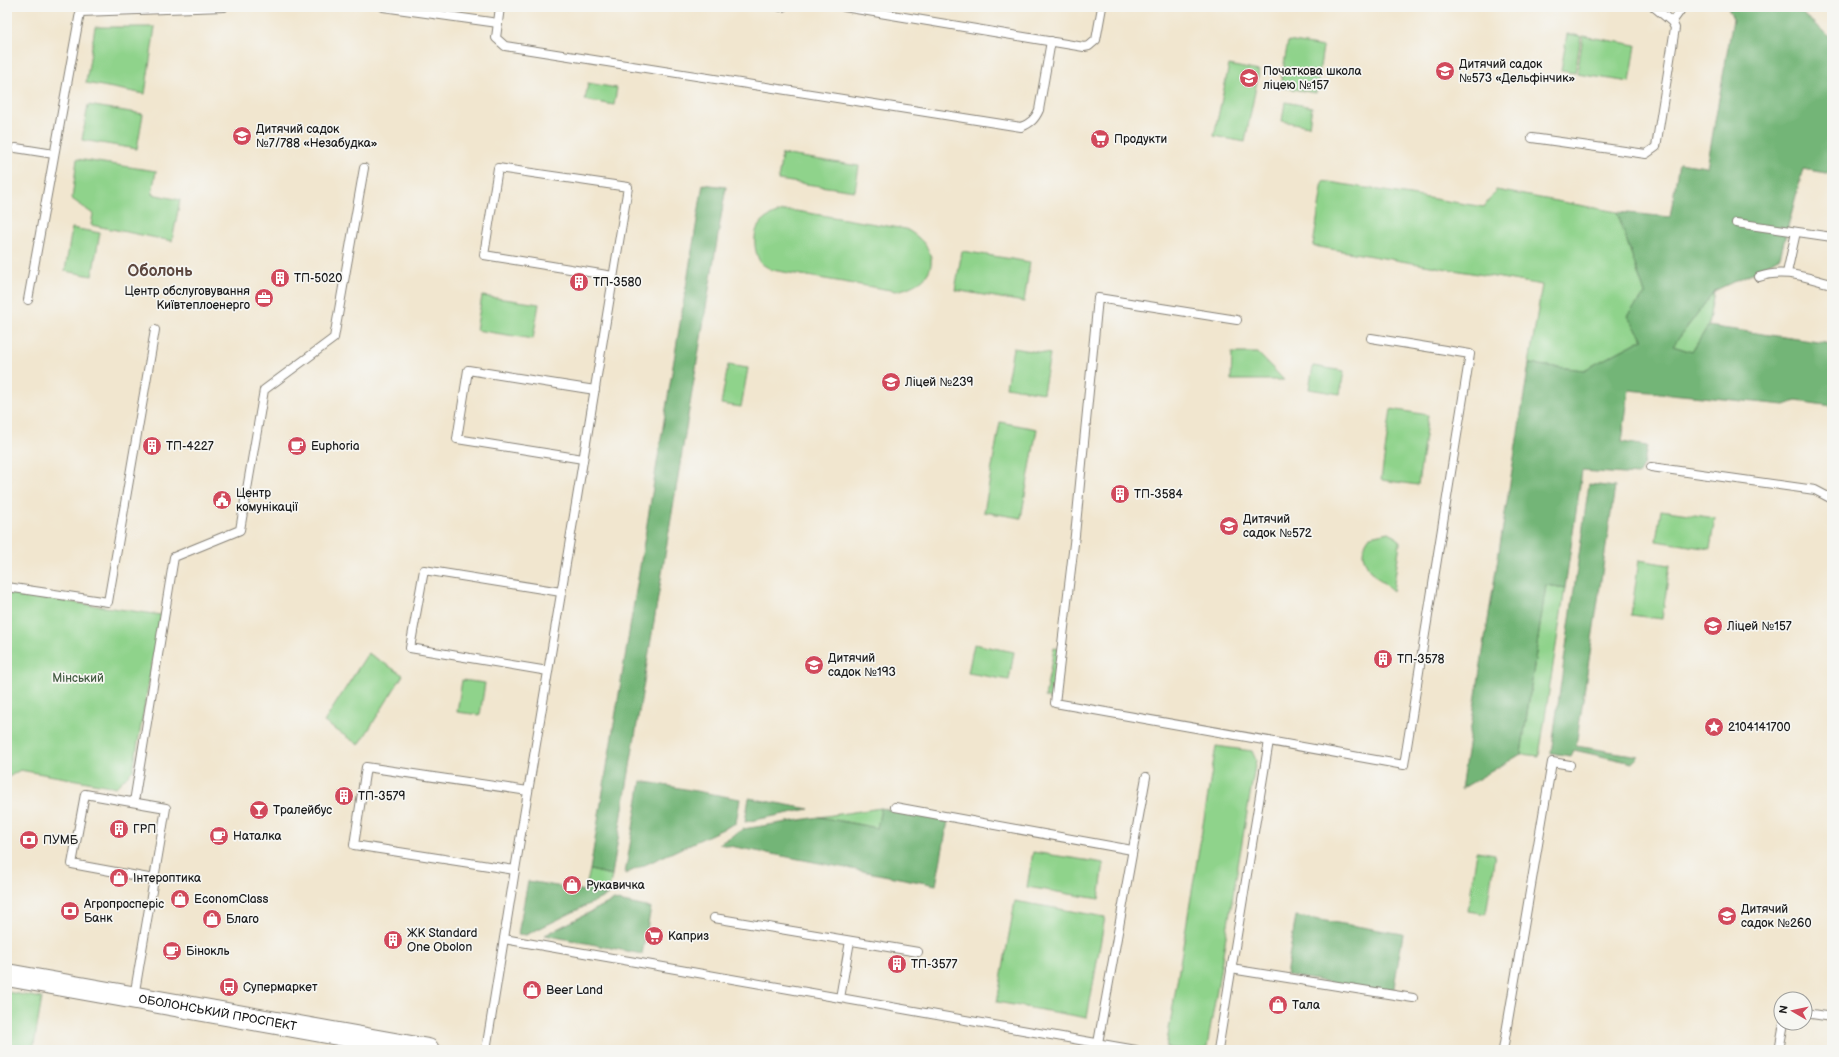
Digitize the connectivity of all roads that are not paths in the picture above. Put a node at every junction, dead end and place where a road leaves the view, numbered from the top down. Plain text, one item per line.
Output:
1 (224, 7) edge
2 (383, 7) edge
3 (500, 7) edge
4 (844, 7) edge
5 (1102, 7) edge
6 (1654, 7) edge
7 (80, 10) edge
8 (1680, 11) dead end
9 (1672, 22) junction
10 (498, 23) junction
11 (1051, 41) junction
12 (1532, 138) dead end
13 (16, 148) dead end
14 (54, 154) junction
15 (364, 168) dead end
16 (1736, 223) dead end
17 (1796, 232) junction
18 (1832, 237) edge
19 (1787, 273) junction
20 (613, 276) junction
21 (1759, 277) dead end
22 (1832, 284) edge
23 (28, 300) dead end
24 (1237, 320) dead end
25 (155, 330) dead end
26 (1371, 338) dead end
27 (595, 390) junction
28 (583, 459) junction
29 (1651, 467) dead end
30 (1832, 500) edge
31 (7, 587) edge
32 (561, 592) junction
33 (548, 671) junction
34 (1269, 741) junction
35 (1570, 765) dead end
36 (1146, 777) dead end
37 (528, 791) junction
38 (134, 802) junction
39 (895, 807) dead end
40 (1132, 850) junction
41 (515, 870) junction
42 (154, 879) junction
43 (714, 918) dead end
44 (504, 939) junction
45 (850, 941) junction
46 (918, 952) dead end
47 (1231, 969) junction
48 (7, 975) edge
49 (134, 998) junction
50 (840, 998) junction
51 (1413, 998) dead end
52 (1813, 1014) edge
53 (1832, 1017) edge
54 (1783, 1031) edge
55 (1098, 1043) junction
56 (428, 1050) edge
57 (486, 1050) edge
58 (1136, 1050) edge
59 (1218, 1050) edge
60 (1503, 1050) edge
61 (1779, 1050) edge

1 - 7 lane
2 - 10 lane
3 - 10 lane
4 - 11 lane
5 - 11 lane
6 - 9 lane
7 - 14 lane
8 - 9 lane
9 - 12 lane
10 - 11 lane
13 - 14 lane
14 - 23 lane
15 - 38 lane
16 - 17 lane
17 - 18 lane
17 - 19 lane
19 - 21 lane
19 - 22 lane
20 - 20 lane
20 - 27 lane
24 - 34 lane
25 - 31 lane
26 - 34 lane
27 - 28 lane
27 - 28 lane
28 - 32 lane
29 - 30 lane
32 - 33 lane
32 - 33 lane
33 - 37 lane
34 - 47 lane
35 - 60 lane
36 - 40 lane
37 - 41 lane
37 - 41 lane
38 - 42 lane
38 - 42 lane
39 - 40 lane
40 - 55 lane
41 - 44 lane
42 - 49 lane
43 - 45 lane
44 - 50 lane
44 - 57 lane
45 - 46 lane
45 - 50 lane
47 - 51 lane
47 - 59 lane
48 - 49 main road, ОБОЛОНСЬКИЙ ПРОСПЕКТ
49 - 56 main road, ОБОЛОНСЬКИЙ ПРОСПЕКТ
50 - 55 lane
52 - 53 lane
54 - 61 lane
55 - 58 lane

